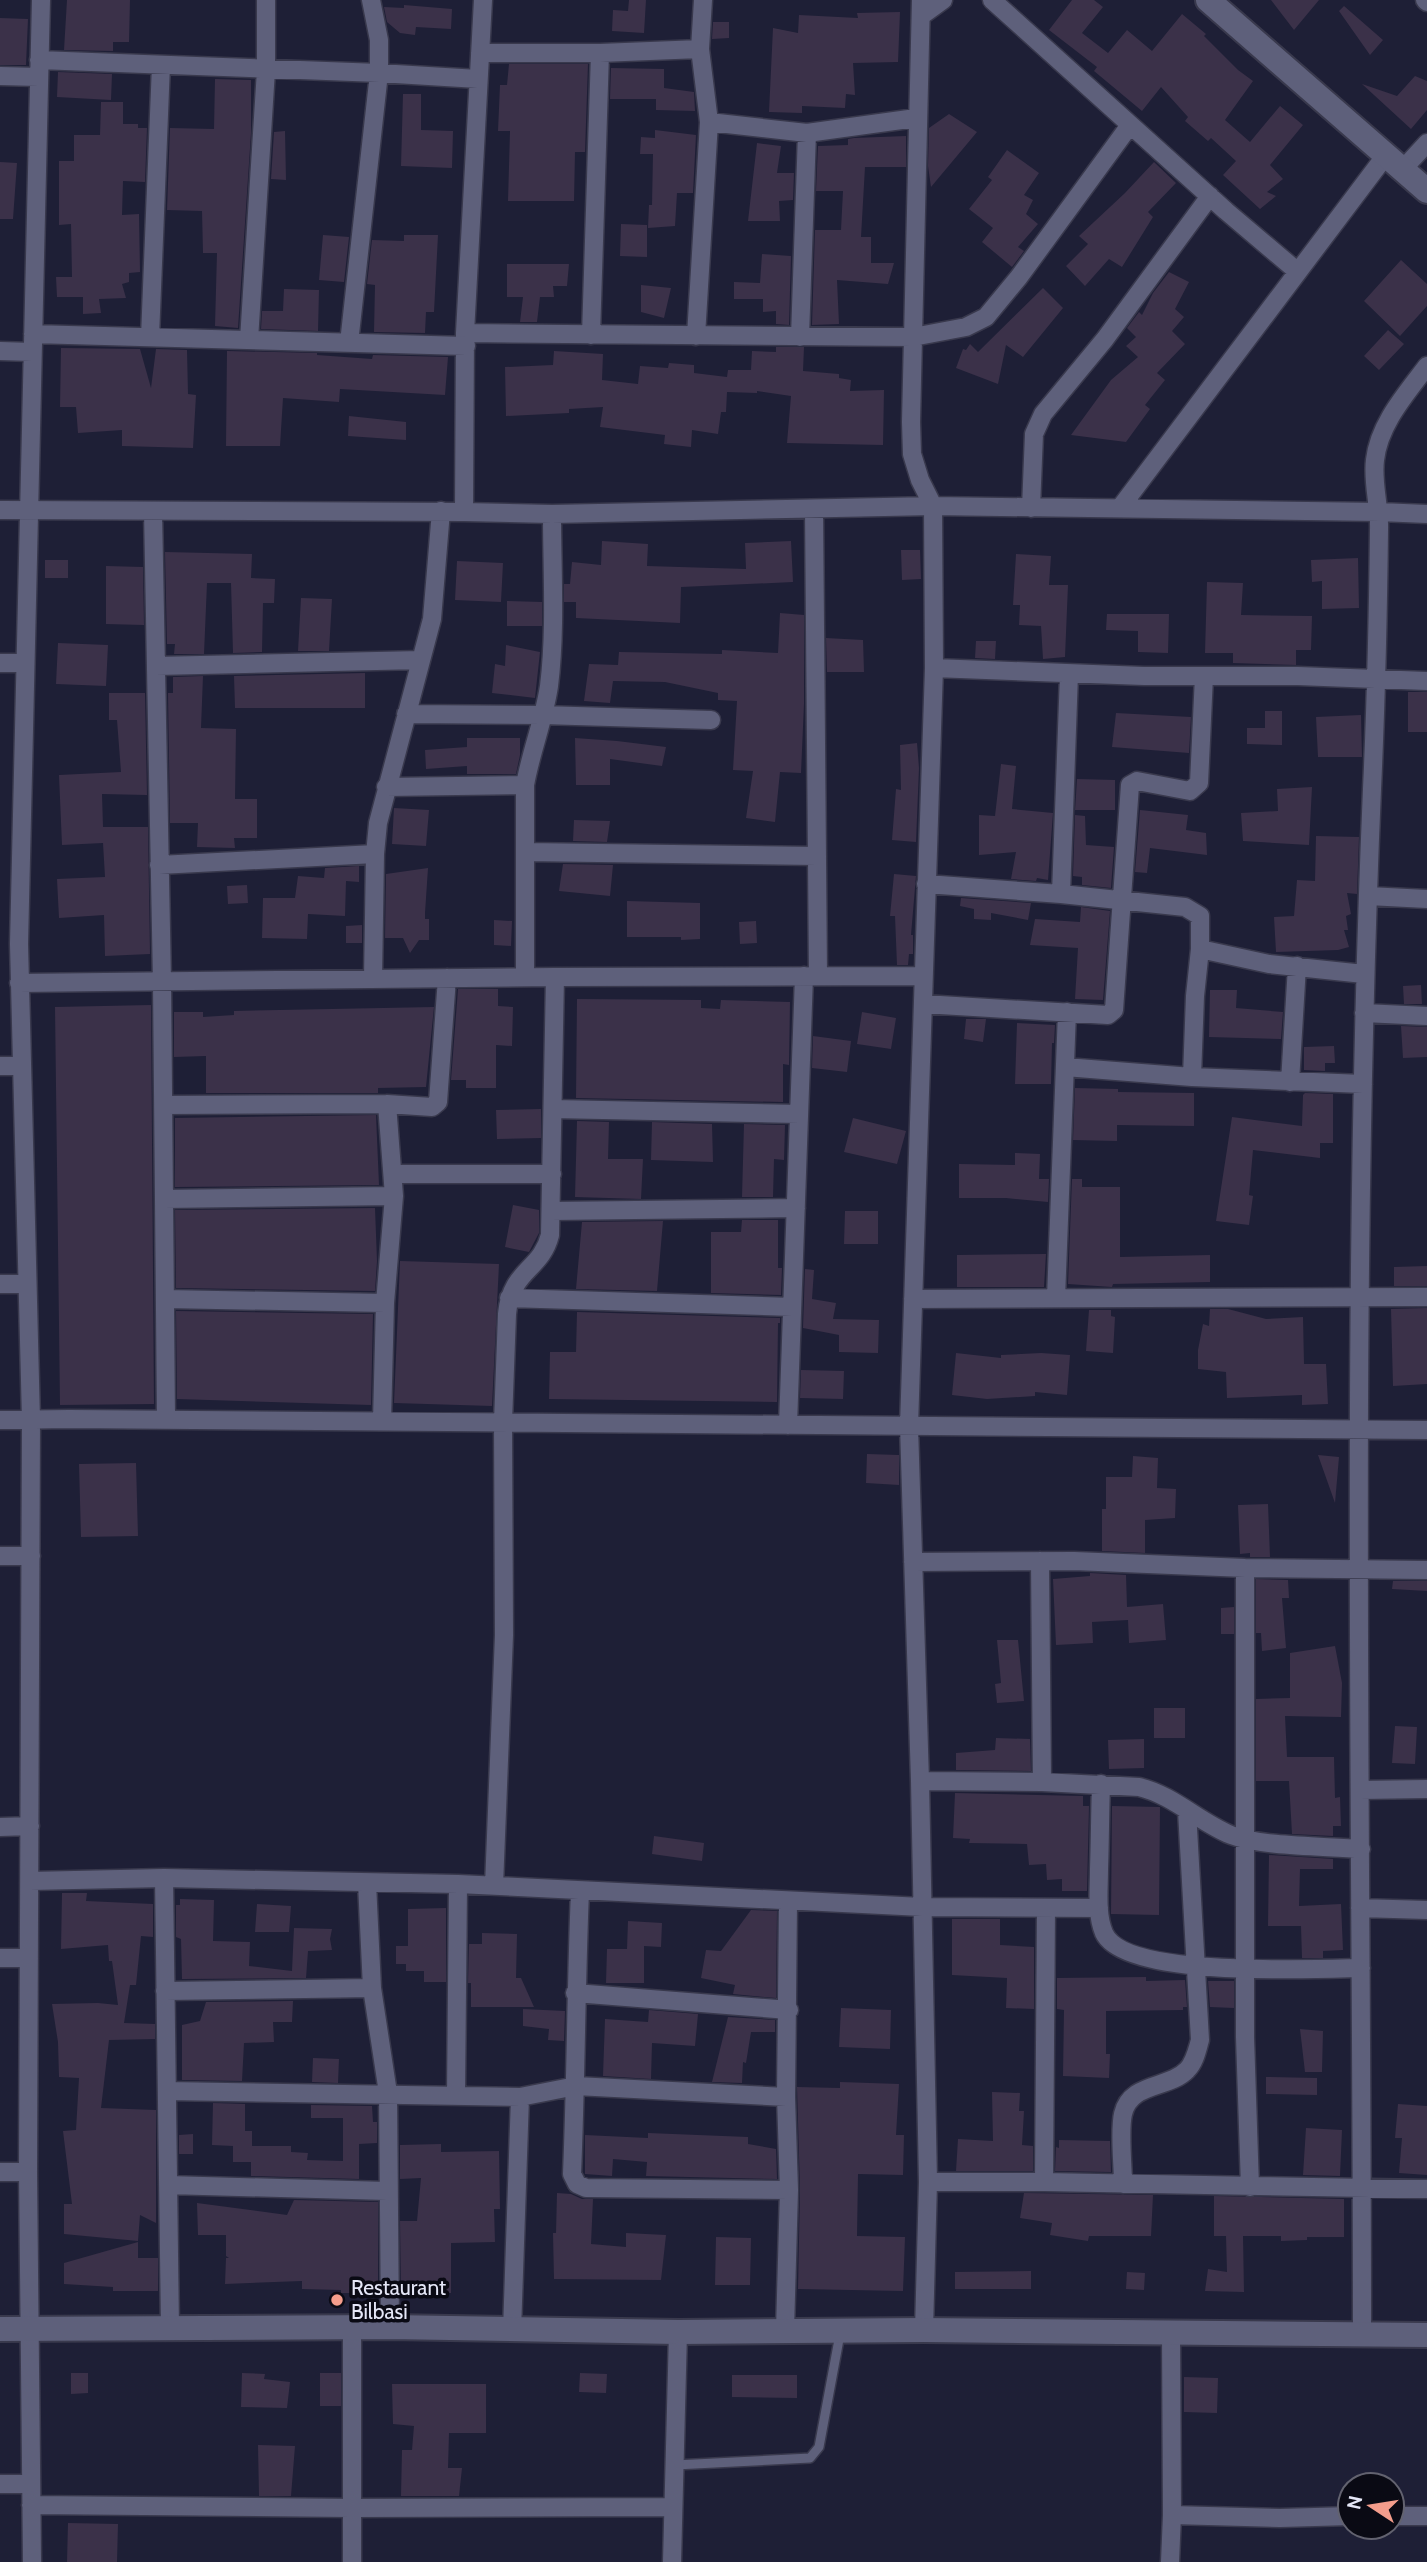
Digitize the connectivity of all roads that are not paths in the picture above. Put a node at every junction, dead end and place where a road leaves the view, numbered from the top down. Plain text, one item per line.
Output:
1 (41, 0) edge
2 (266, 0) edge
3 (371, 0) edge
4 (483, 0) edge
5 (703, 0) edge
6 (943, 0) edge
7 (992, 0) edge
8 (1208, 0) edge
9 (921, 8) edge
10 (700, 49) junction
11 (480, 53) junction
12 (600, 53) junction
13 (161, 65) junction
14 (39, 69) junction
15 (265, 70) junction
16 (379, 73) junction
17 (0, 76) edge
18 (478, 79) junction
19 (916, 118) junction
20 (709, 122) junction
21 (1130, 125) junction
22 (807, 133) junction
23 (1427, 143) edge
24 (1395, 162) junction
25 (1427, 191) edge
26 (1210, 196) junction
27 (1298, 272) junction
28 (592, 335) junction
29 (150, 337) junction
30 (696, 337) junction
31 (800, 337) junction
32 (913, 337) junction
33 (249, 340) junction
34 (465, 340) junction
35 (32, 343) junction
36 (349, 343) junction
37 (0, 351) edge
38 (1427, 366) edge
39 (933, 506) junction
40 (1031, 508) junction
41 (1120, 508) junction
42 (814, 509) junction
43 (0, 510) edge
44 (28, 510) junction
45 (153, 511) junction
46 (441, 511) junction
47 (464, 512) junction
48 (1380, 512) junction
49 (552, 514) junction
50 (1427, 514) edge
51 (421, 660) junction
52 (0, 663) edge
53 (25, 663) junction
54 (156, 666) junction
55 (934, 668) junction
56 (1069, 674) junction
57 (1204, 676) junction
58 (1377, 680) junction
59 (1427, 681) edge
60 (406, 715) junction
61 (542, 715) junction
62 (711, 720) dead end
63 (525, 785) junction
64 (386, 787) junction
65 (525, 852) junction
66 (375, 854) junction
67 (817, 856) junction
68 (159, 864) junction
69 (926, 884) junction
70 (1061, 894) junction
71 (1368, 895) junction
72 (1427, 899) edge
73 (1123, 900) junction
74 (0, 944) edge
75 (19, 944) junction
76 (1200, 949) junction
77 (1297, 966) junction
78 (1364, 974) junction
79 (555, 976) junction
80 (811, 976) junction
81 (923, 976) junction
82 (525, 977) junction
83 (447, 978) junction
84 (373, 979) junction
85 (162, 982) junction
86 (19, 983) junction
87 (923, 1004) junction
88 (1068, 1012) junction
89 (1364, 1013) junction
90 (1427, 1016) edge
91 (0, 1066) edge
92 (20, 1066) junction
93 (1065, 1067) junction
94 (1192, 1077) junction
95 (1290, 1082) junction
96 (1363, 1084) junction
97 (387, 1104) junction
98 (163, 1105) junction
99 (553, 1109) junction
100 (799, 1114) junction
101 (393, 1174) junction
102 (552, 1174) junction
103 (394, 1196) junction
104 (164, 1199) junction
105 (796, 1208) junction
106 (551, 1211) junction
107 (0, 1284) edge
108 (27, 1284) junction
109 (1427, 1297) edge
110 (509, 1298) junction
111 (1056, 1298) junction
112 (1359, 1298) junction
113 (165, 1299) junction
114 (913, 1299) junction
115 (385, 1303) junction
116 (792, 1307) junction
117 (166, 1419) junction
118 (0, 1420) edge
119 (31, 1420) junction
120 (382, 1421) junction
121 (503, 1422) junction
122 (788, 1424) junction
123 (909, 1426) junction
124 (1359, 1430) junction
125 (1427, 1430) edge
126 (0, 1556) edge
127 (31, 1556) junction
128 (1040, 1561) junction
129 (913, 1562) junction
130 (1245, 1568) junction
131 (1427, 1570) edge
132 (1359, 1571) junction
133 (920, 1781) junction
134 (1042, 1782) junction
135 (1101, 1784) junction
136 (1427, 1789) edge
137 (1360, 1790) junction
138 (1188, 1811) junction
139 (30, 1826) junction
140 (0, 1827) edge
141 (1247, 1840) junction
142 (1361, 1849) junction
143 (164, 1878) junction
144 (30, 1881) junction
145 (367, 1884) junction
146 (458, 1884) junction
147 (494, 1886) junction
148 (580, 1891) junction
149 (788, 1902) junction
150 (922, 1908) junction
151 (1046, 1908) junction
152 (1099, 1908) junction
153 (1360, 1908) junction
154 (1427, 1910) edge
155 (0, 1958) edge
156 (29, 1958) junction
157 (1195, 1965) junction
158 (1361, 1968) junction
159 (1246, 1969) junction
160 (372, 1989) junction
161 (165, 1991) junction
162 (575, 1993) junction
163 (789, 2010) junction
164 (576, 2086) junction
165 (167, 2091) junction
166 (388, 2093) junction
167 (456, 2095) junction
168 (520, 2097) junction
169 (786, 2097) junction
170 (0, 2172) edge
171 (28, 2172) junction
172 (928, 2182) junction
173 (1044, 2182) junction
174 (1123, 2184) junction
175 (168, 2185) junction
176 (1250, 2187) junction
177 (1362, 2189) junction
178 (1427, 2189) edge
179 (789, 2190) junction
180 (387, 2191) junction
181 (390, 2327) junction
182 (352, 2328) junction
183 (0, 2329) edge
184 (29, 2329) junction
185 (170, 2329) junction
186 (785, 2330) junction
187 (841, 2330) junction
188 (924, 2330) junction
189 (512, 2331) junction
190 (678, 2332) junction
191 (1171, 2334) junction
192 (1362, 2334) junction
193 (1427, 2335) edge
194 (675, 2465) junction
195 (0, 2484) edge
196 (31, 2484) junction
197 (31, 2505) junction
198 (673, 2507) junction
199 (351, 2508) junction
200 (1172, 2515) junction
201 (1336, 2516) edge
202 (1406, 2516) edge
203 (1427, 2516) edge
204 (32, 2562) edge
205 (352, 2562) edge
206 (671, 2562) edge
207 (1170, 2562) edge

1 - 14 street
2 - 15 street
3 - 16 street
4 - 11 street
5 - 10 street
6 - 9 street
7 - 21 street
8 - 24 street
9 - 19 street
10 - 12 street
10 - 20 street
11 - 12 street
11 - 18 street
12 - 28 street
13 - 14 street
13 - 15 street
13 - 29 street
14 - 17 street
14 - 35 street
15 - 16 street
15 - 33 street
16 - 18 street
16 - 36 street
18 - 34 street
19 - 22 street
19 - 32 street
20 - 22 street
20 - 30 street
21 - 26 street
21 - 32 street
22 - 31 street
23 - 24 street
24 - 25 street
24 - 27 street
26 - 27 street
26 - 40 street
27 - 41 street
28 - 30 street
28 - 34 street
29 - 33 street
29 - 35 street
30 - 31 street
31 - 32 street
32 - 39 street
33 - 36 street
34 - 36 street
34 - 47 street
35 - 37 street
35 - 44 street
38 - 48 street
39 - 40 street
39 - 42 street
39 - 55 street
40 - 41 street
41 - 48 street
42 - 49 street
42 - 67 street
43 - 44 street
44 - 45 street
44 - 53 street
45 - 46 street
45 - 54 street
46 - 47 street
46 - 51 street
47 - 49 street
48 - 50 street
48 - 58 street
49 - 61 street
51 - 54 street
51 - 60 street
52 - 53 street
53 - 75 street
54 - 68 street
55 - 56 street
55 - 69 street
56 - 57 street
56 - 70 street
57 - 58 street
57 - 73 street
58 - 59 street
58 - 71 street
60 - 61 street
60 - 64 street
61 - 62 street
61 - 63 street
63 - 64 street
63 - 65 street
64 - 66 street
65 - 67 street
65 - 82 street
66 - 68 street
66 - 84 street
67 - 80 street
68 - 85 street
69 - 70 street
69 - 81 street
70 - 73 street
71 - 72 street
71 - 78 street
73 - 76 street
73 - 88 street
74 - 75 street
75 - 86 street
76 - 77 street
76 - 94 street
77 - 78 street
77 - 95 street
78 - 89 street
79 - 80 street
79 - 82 street
79 - 99 street
80 - 81 street
80 - 100 street
81 - 87 street
82 - 83 street
83 - 84 street
83 - 97 street
84 - 85 street
85 - 86 street
85 - 98 street
86 - 92 street
87 - 88 street
87 - 114 street
88 - 93 street
89 - 90 street
89 - 96 street
91 - 92 street
92 - 108 street
93 - 94 street
93 - 111 street
94 - 95 street
95 - 96 street
96 - 112 street
97 - 98 street
97 - 101 street
98 - 104 street
99 - 100 street
99 - 102 street
100 - 105 street
101 - 102 street
101 - 103 street
102 - 106 street
103 - 104 street
103 - 115 street
104 - 113 street
105 - 106 street
105 - 116 street
106 - 110 street
107 - 108 street
108 - 119 street
109 - 112 street
110 - 116 street
110 - 121 street
111 - 112 street
111 - 114 street
112 - 124 street
113 - 115 street
113 - 117 street
114 - 123 street
115 - 120 street
116 - 122 street
117 - 119 street
117 - 120 street
118 - 119 street
119 - 127 street
120 - 121 street
121 - 122 street
121 - 147 street
122 - 123 street
123 - 124 street
123 - 129 street
124 - 125 street
124 - 132 street
126 - 127 street
127 - 139 street
128 - 129 street
128 - 130 street
128 - 134 street
129 - 133 street
130 - 132 street
130 - 141 street
131 - 132 street
132 - 137 street
133 - 134 street
133 - 150 street
134 - 135 street
135 - 138 street
135 - 152 street
136 - 137 street
137 - 142 street
138 - 141 street
138 - 157 street
139 - 140 street
139 - 144 street
141 - 142 street
141 - 159 street
142 - 153 street
143 - 144 street
143 - 145 street
143 - 161 street
144 - 156 street
145 - 146 street
145 - 160 street
146 - 147 street
146 - 167 street
147 - 148 street
148 - 149 street
148 - 162 street
149 - 150 street
149 - 163 street
150 - 151 street
150 - 172 street
151 - 152 street
151 - 173 street
152 - 157 street
153 - 154 street
153 - 158 street
155 - 156 street
156 - 171 street
157 - 159 street
157 - 174 street
158 - 159 street
158 - 177 street
159 - 176 street
160 - 161 street
160 - 166 street
161 - 165 street
162 - 163 street
162 - 164 street
163 - 169 street
164 - 168 street
164 - 169 street
164 - 179 street
165 - 166 street
165 - 175 street
166 - 167 street
166 - 180 street
167 - 168 street
168 - 189 street
169 - 179 street
170 - 171 street
171 - 184 street
172 - 173 street
172 - 188 street
173 - 174 street
174 - 176 street
175 - 180 street
175 - 185 street
176 - 177 street
177 - 178 street
177 - 192 street
179 - 186 street
180 - 181 street
181 - 182 street
181 - 189 street
182 - 185 street
182 - 199 street
183 - 184 street
184 - 185 street
184 - 196 street
186 - 187 street
186 - 190 street
187 - 188 street
187 - 194 lane
188 - 191 street
189 - 190 street
190 - 194 street
191 - 192 street
191 - 200 street
192 - 193 street
194 - 198 street
195 - 196 street
196 - 197 street
197 - 199 street
197 - 204 street
198 - 199 street
198 - 206 street
199 - 205 street
200 - 201 street
200 - 207 street
202 - 203 street

